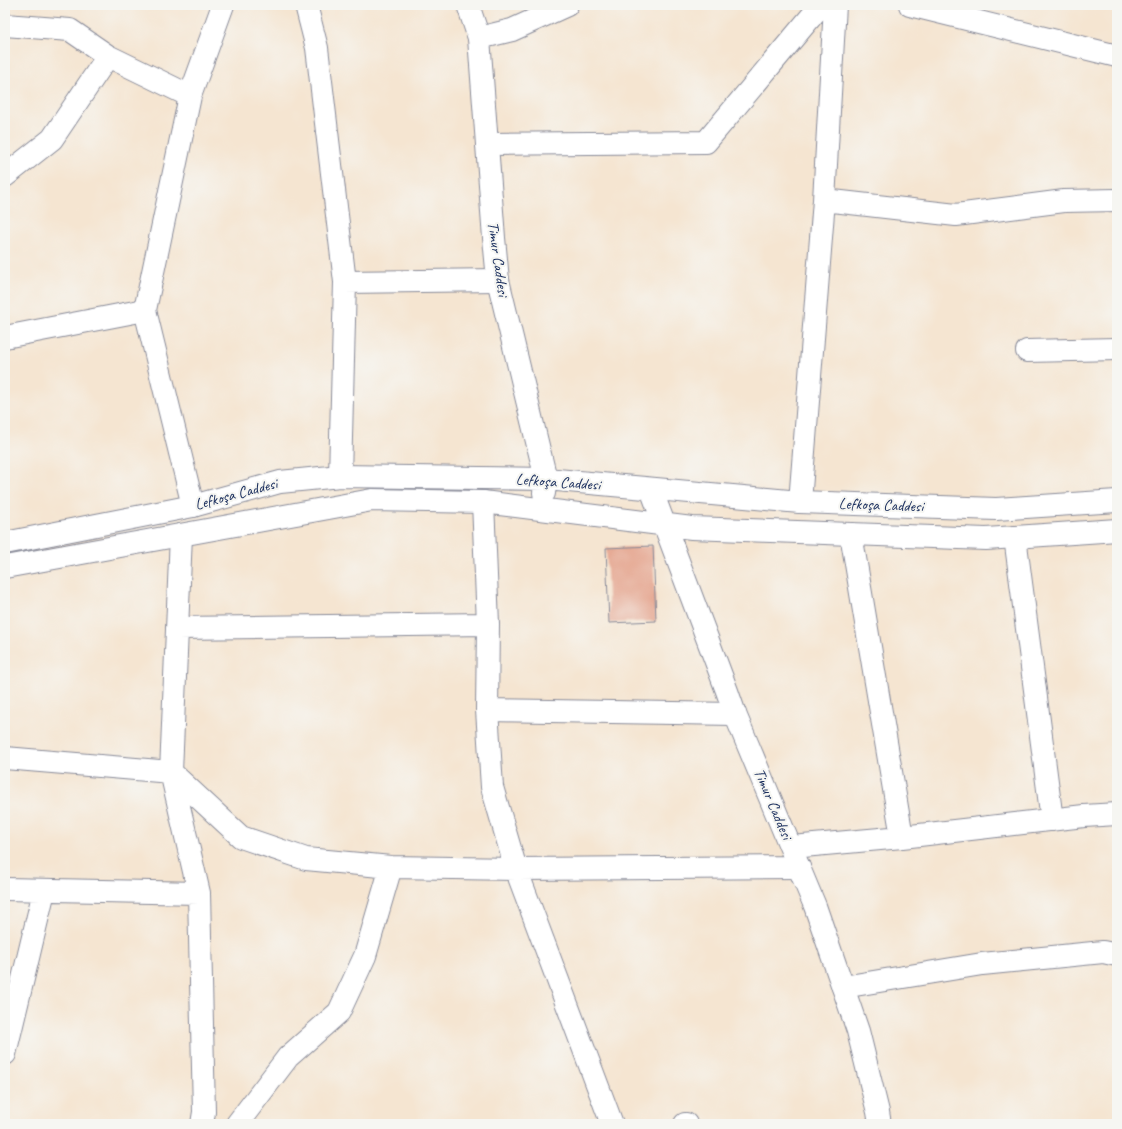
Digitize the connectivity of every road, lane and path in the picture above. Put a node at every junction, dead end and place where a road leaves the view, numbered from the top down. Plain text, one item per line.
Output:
1 (223, 5) edge
2 (306, 5) edge
3 (468, 5) edge
4 (567, 5) edge
5 (821, 5) edge
6 (835, 5) edge
7 (910, 5) edge
8 (5, 25) edge
9 (479, 38) junction
10 (108, 56) junction
11 (1117, 56) edge
12 (190, 96) junction
13 (487, 144) junction
14 (5, 176) edge
15 (824, 200) junction
16 (1117, 200) edge
17 (498, 280) junction
18 (345, 282) junction
19 (145, 310) junction
20 (5, 337) edge
21 (1117, 350) edge
22 (1027, 351) dead end
23 (340, 476) junction
24 (546, 479) junction
25 (651, 489) junction
26 (483, 502) junction
27 (800, 502) junction
28 (1117, 502) edge
29 (193, 506) junction
30 (542, 510) junction
31 (664, 525) junction
32 (1117, 530) edge
33 (851, 534) junction
34 (181, 535) junction
35 (1015, 537) junction
36 (5, 543) edge
37 (5, 567) edge
38 (488, 624) junction
39 (177, 628) junction
40 (487, 710) junction
41 (735, 714) junction
42 (5, 758) edge
43 (171, 772) junction
44 (1117, 814) edge
45 (1052, 820) junction
46 (902, 837) junction
47 (792, 847) junction
48 (391, 867) junction
49 (799, 867) junction
50 (516, 869) junction
51 (5, 889) edge
52 (44, 891) junction
53 (199, 893) junction
54 (1117, 955) edge
55 (843, 987) junction
56 (5, 1054) edge
57 (202, 1124) edge
58 (237, 1124) edge
59 (612, 1124) edge
60 (880, 1124) edge

1 - 12 street
2 - 18 street
3 - 9 street, Timur Caddesi
4 - 9 street
5 - 13 street
6 - 15 street
7 - 11 street
8 - 10 street
9 - 13 street, Timur Caddesi
10 - 12 street
10 - 14 street
12 - 19 street
13 - 17 street, Timur Caddesi
15 - 16 street
15 - 27 street
17 - 18 street
17 - 24 street, Timur Caddesi
18 - 23 street
19 - 20 street
19 - 29 street
21 - 22 street
23 - 24 street, Lefkoşa Caddesi
23 - 29 street, Lefkoşa Caddesi
24 - 25 street, Lefkoşa Caddesi
24 - 30 street, Timur Caddesi
25 - 27 street, Lefkoşa Caddesi
25 - 31 street, Timur Caddesi
26 - 30 street
26 - 34 street
26 - 38 street
27 - 28 street, Lefkoşa Caddesi
29 - 36 street, Lefkoşa Caddesi
30 - 31 street
31 - 33 street
31 - 41 street, Timur Caddesi
32 - 35 street
33 - 35 street
33 - 46 street
34 - 37 street
34 - 39 street
35 - 45 street
38 - 39 street
38 - 40 street
39 - 43 street
40 - 41 street
40 - 50 street
41 - 47 street, Timur Caddesi
42 - 43 street
43 - 48 street
43 - 53 street
44 - 45 street
45 - 46 street
46 - 47 street
47 - 49 street, Timur Caddesi
48 - 50 street
48 - 58 street
49 - 50 street
49 - 55 street, Timur Caddesi
50 - 59 street
51 - 52 street
52 - 53 street
52 - 56 street
53 - 57 street
54 - 55 street
55 - 60 street, Timur Caddesi

